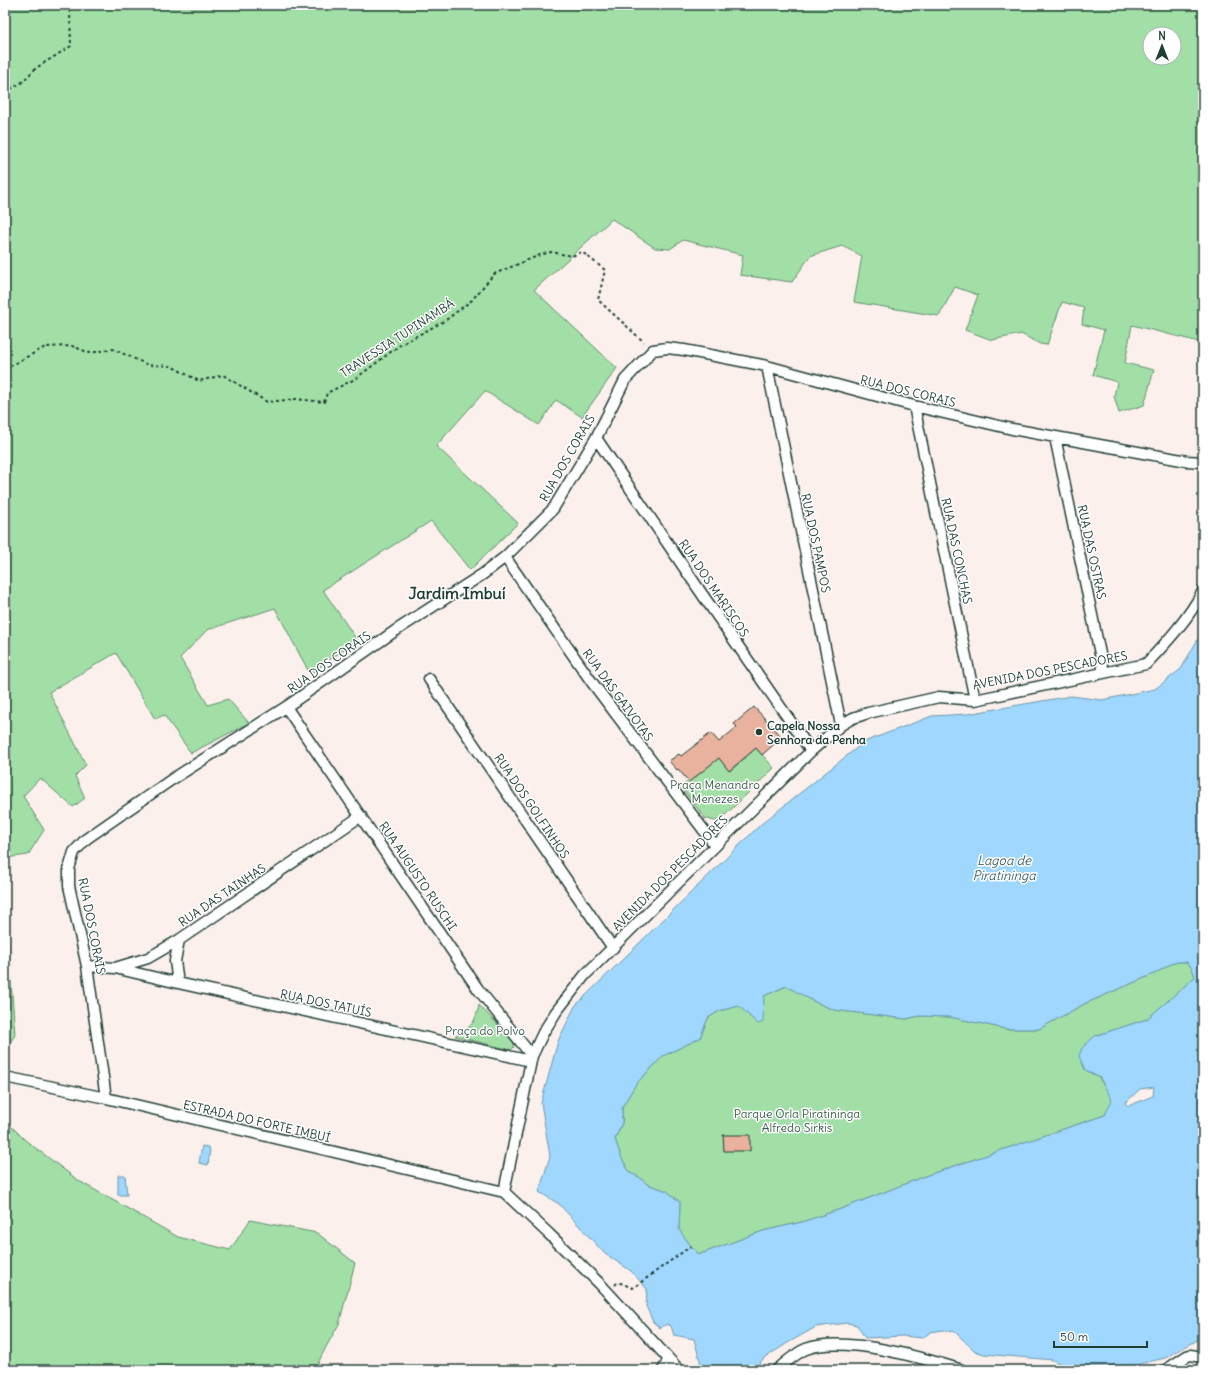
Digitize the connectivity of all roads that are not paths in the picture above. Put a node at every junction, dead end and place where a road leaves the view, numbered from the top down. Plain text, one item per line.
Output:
1 (767, 366) junction
2 (914, 406) junction
3 (1055, 437) junction
4 (596, 438) junction
5 (1203, 462) edge
6 (505, 557) junction
7 (1203, 591) edge
8 (1104, 673) junction
9 (429, 679) dead end
10 (975, 700) junction
11 (286, 707) junction
12 (842, 725) junction
13 (811, 751) junction
14 (361, 816) junction
15 (715, 845) junction
16 (179, 940) junction
17 (613, 948) junction
18 (87, 966) junction
19 (115, 968) junction
20 (178, 984) junction
21 (531, 1059) junction
22 (5, 1077) edge
23 (106, 1098) junction
24 (504, 1192) junction
25 (1203, 1356) edge
26 (669, 1359) junction
27 (663, 1370) edge
28 (679, 1370) edge
29 (776, 1370) edge
30 (962, 1370) edge
31 (1166, 1370) edge

1 - 2 street, RUA DOS CORAIS
1 - 4 street, RUA DOS CORAIS
1 - 12 street, RUA DOS PAMPOS
2 - 3 street, RUA DOS CORAIS
2 - 10 street, RUA DAS CONCHAS
3 - 5 street, RUA DOS CORAIS
3 - 8 street, RUA DAS OSTRAS
4 - 6 street, RUA DOS CORAIS
4 - 13 street, RUA DOS MARISCOS
6 - 11 street, RUA DOS CORAIS
6 - 15 street, RUA DAS GAIVOTAS
7 - 8 street, AVENIDA DOS PESCADORES
8 - 10 street, AVENIDA DOS PESCADORES
9 - 17 street, RUA DOS GOLFINHOS
10 - 12 street, AVENIDA DOS PESCADORES
11 - 14 street, RUA AUGUSTO RUSCHI
11 - 18 street, RUA DOS CORAIS
12 - 13 street, AVENIDA DOS PESCADORES
13 - 15 street, AVENIDA DOS PESCADORES
14 - 16 street, RUA DAS TAINHAS
14 - 21 street, RUA AUGUSTO RUSCHI
15 - 17 street, AVENIDA DOS PESCADORES
16 - 19 street, RUA DAS TAINHAS
16 - 20 street
17 - 21 street, AVENIDA DOS PESCADORES
18 - 19 street, RUA DAS TAINHAS
18 - 23 street, RUA DOS CORAIS
19 - 20 street, RUA DOS TATUÍS
20 - 21 street, RUA DOS TATUÍS
21 - 24 street, AVENIDA DOS PESCADORES
22 - 23 street, ESTRADA DO FORTE IMBUÍ
23 - 24 street, ESTRADA DO FORTE IMBUÍ
24 - 26 street
25 - 31 street
26 - 27 street
26 - 28 street
29 - 30 street

